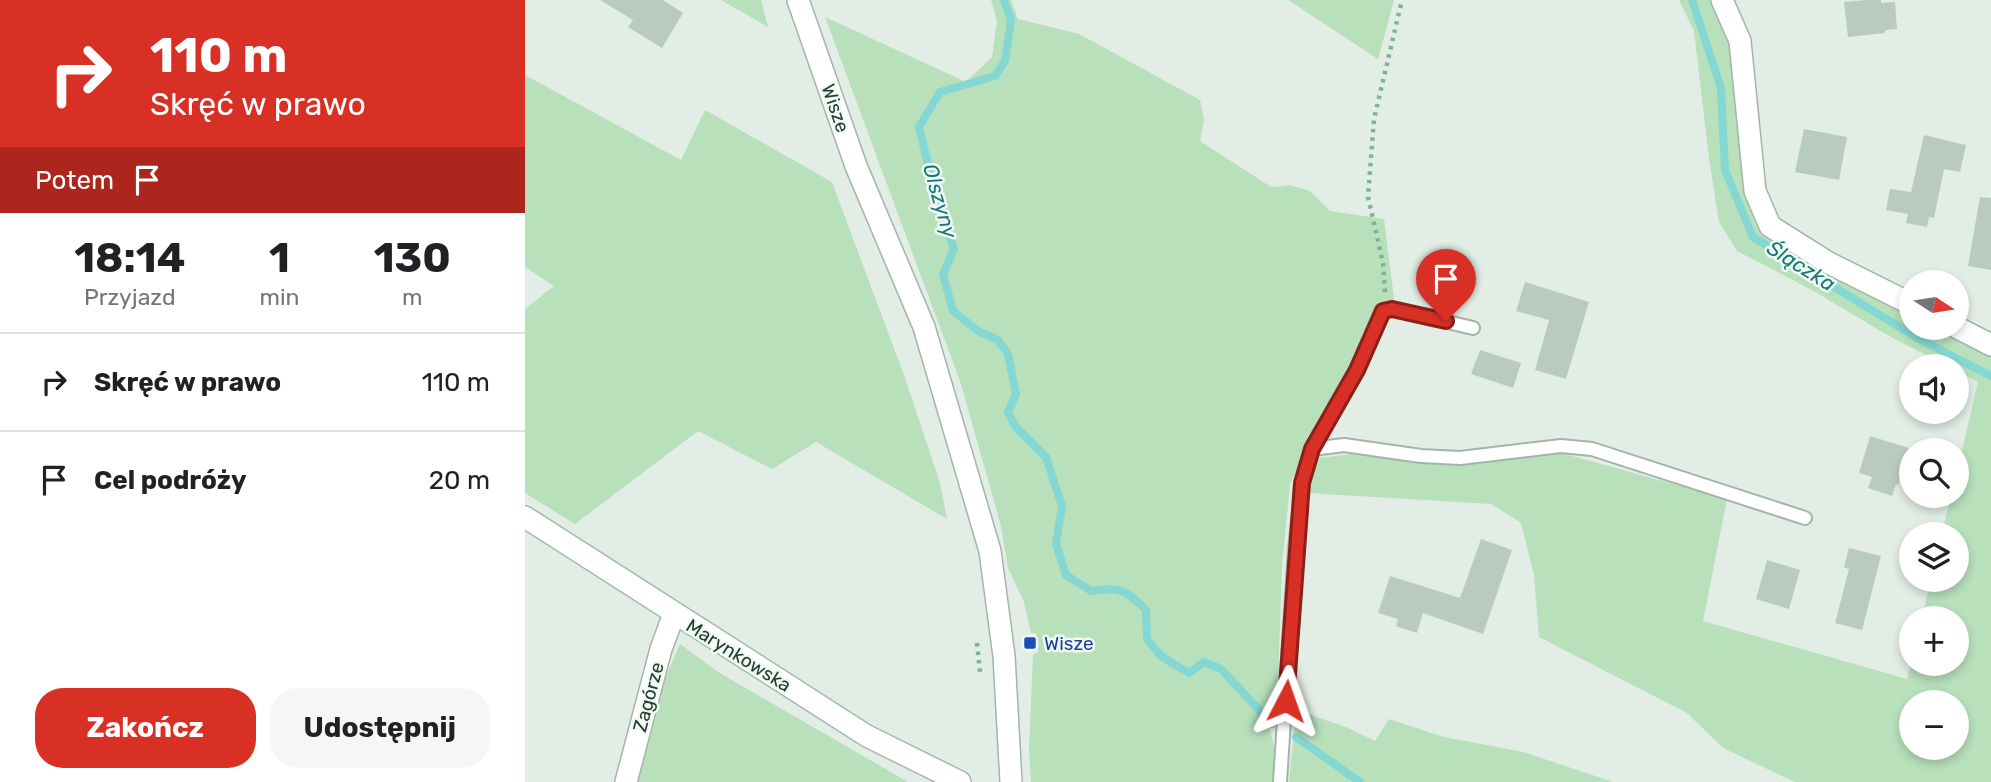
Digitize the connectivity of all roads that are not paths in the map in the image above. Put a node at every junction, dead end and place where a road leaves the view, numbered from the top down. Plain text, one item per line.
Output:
1 (798, 0) edge
2 (1722, 0) edge
3 (1899, 298) edge
4 (1473, 328) dead end
5 (1969, 334) edge
6 (1991, 345) edge
7 (1312, 449) junction
8 (525, 517) edge
9 (1805, 518) dead end
10 (674, 614) junction
11 (626, 782) edge
12 (960, 782) edge
13 (1011, 782) edge
14 (1280, 782) edge

1 - 13 street, Wisze
2 - 3 street
4 - 7 lane
5 - 6 street
7 - 9 lane
7 - 14 lane
8 - 10 street, Marynkowska
10 - 11 street, Zagórze
10 - 12 street, Marynkowska

